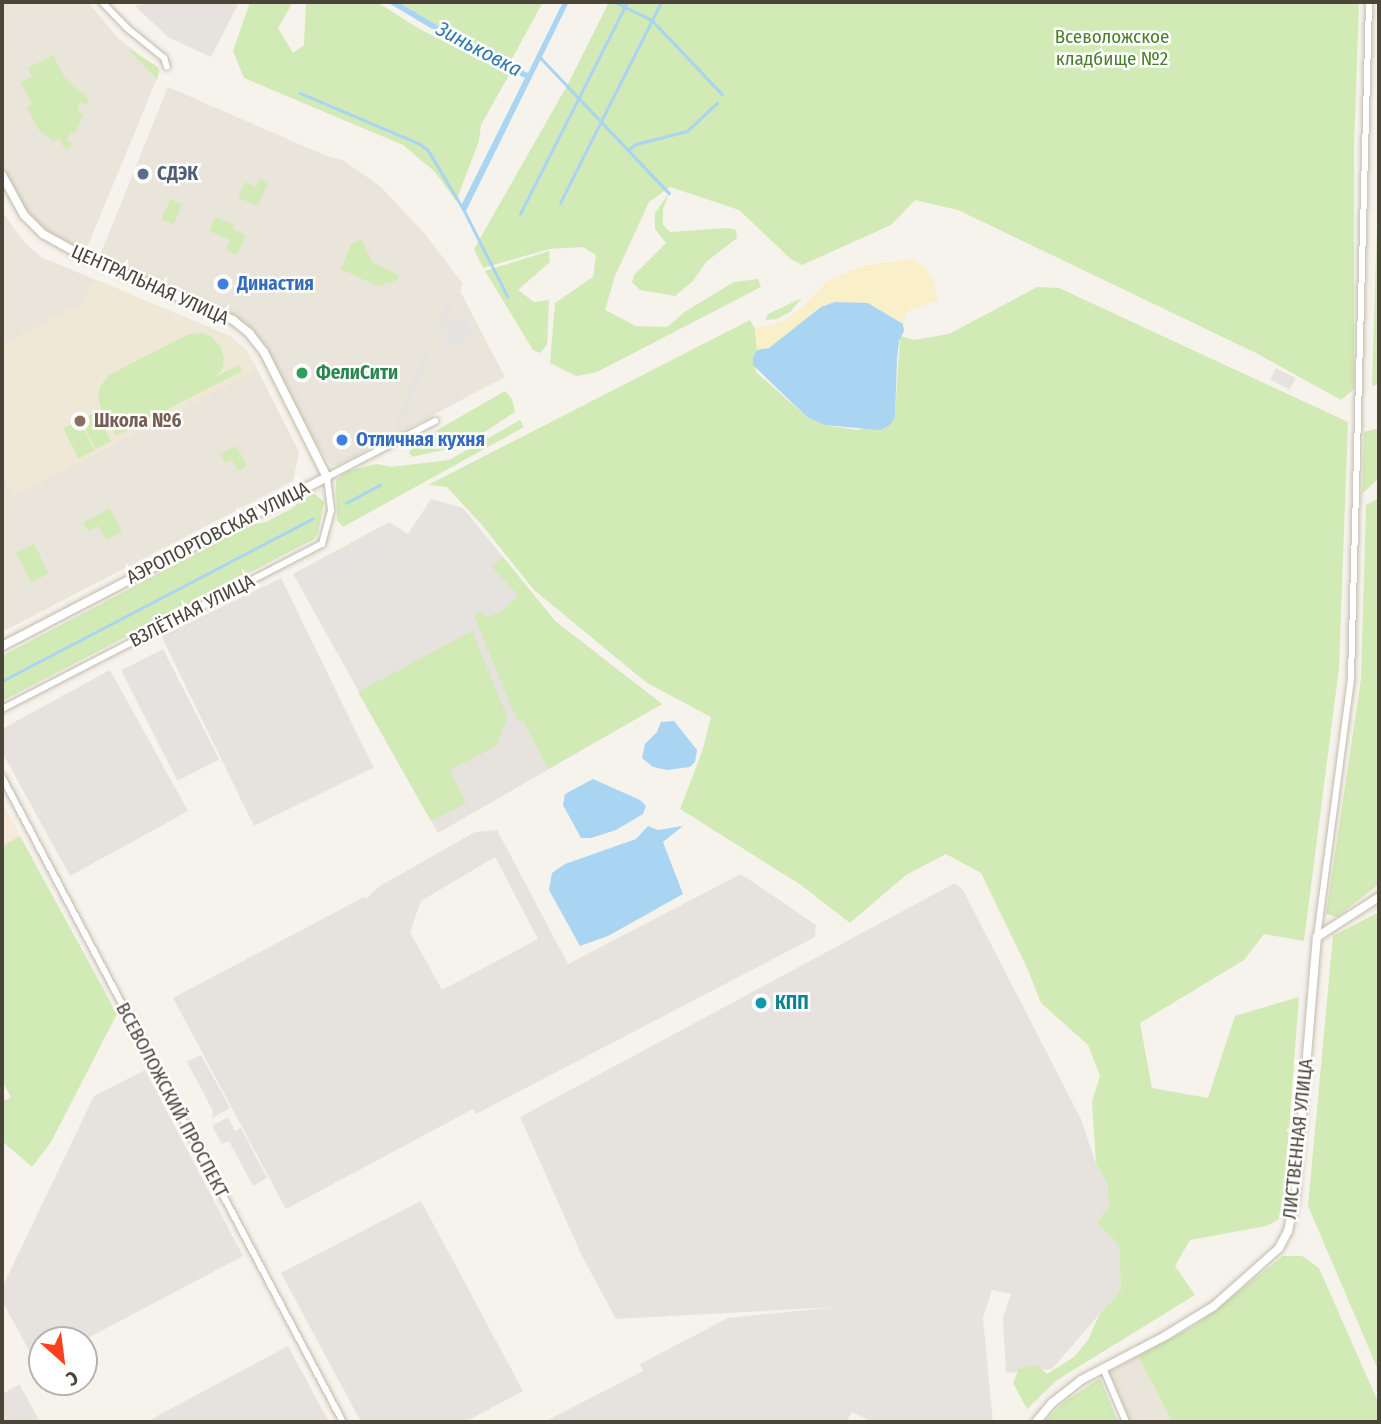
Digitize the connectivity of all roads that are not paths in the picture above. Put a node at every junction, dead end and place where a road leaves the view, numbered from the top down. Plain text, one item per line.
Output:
1 (102, 2) edge
2 (1369, 2) edge
3 (167, 67) dead end
4 (2, 175) edge
5 (435, 421) dead end
6 (327, 477) junction
7 (2, 646) edge
8 (2, 709) edge
9 (2, 777) edge
10 (1379, 897) edge
11 (1317, 937) junction
12 (1103, 1368) junction
13 (343, 1422) edge
14 (1036, 1422) edge
15 (1126, 1422) edge

1 - 3 street
2 - 11 street
4 - 6 street, ЦЕНТРАЛЬНАЯ УЛИЦА
5 - 6 street, АЭРОПОРТОВСКАЯ УЛИЦА
6 - 7 street, АЭРОПОРТОВСКАЯ УЛИЦА
6 - 8 street, ВЗЛЁТНАЯ УЛИЦА
9 - 13 street, ВСЕВОЛОЖСКИЙ ПРОСПЕКТ
10 - 11 street
11 - 12 street, ЛИСТВЕННАЯ УЛИЦА
12 - 14 street, ЛИСТВЕННАЯ УЛИЦА
12 - 15 street

